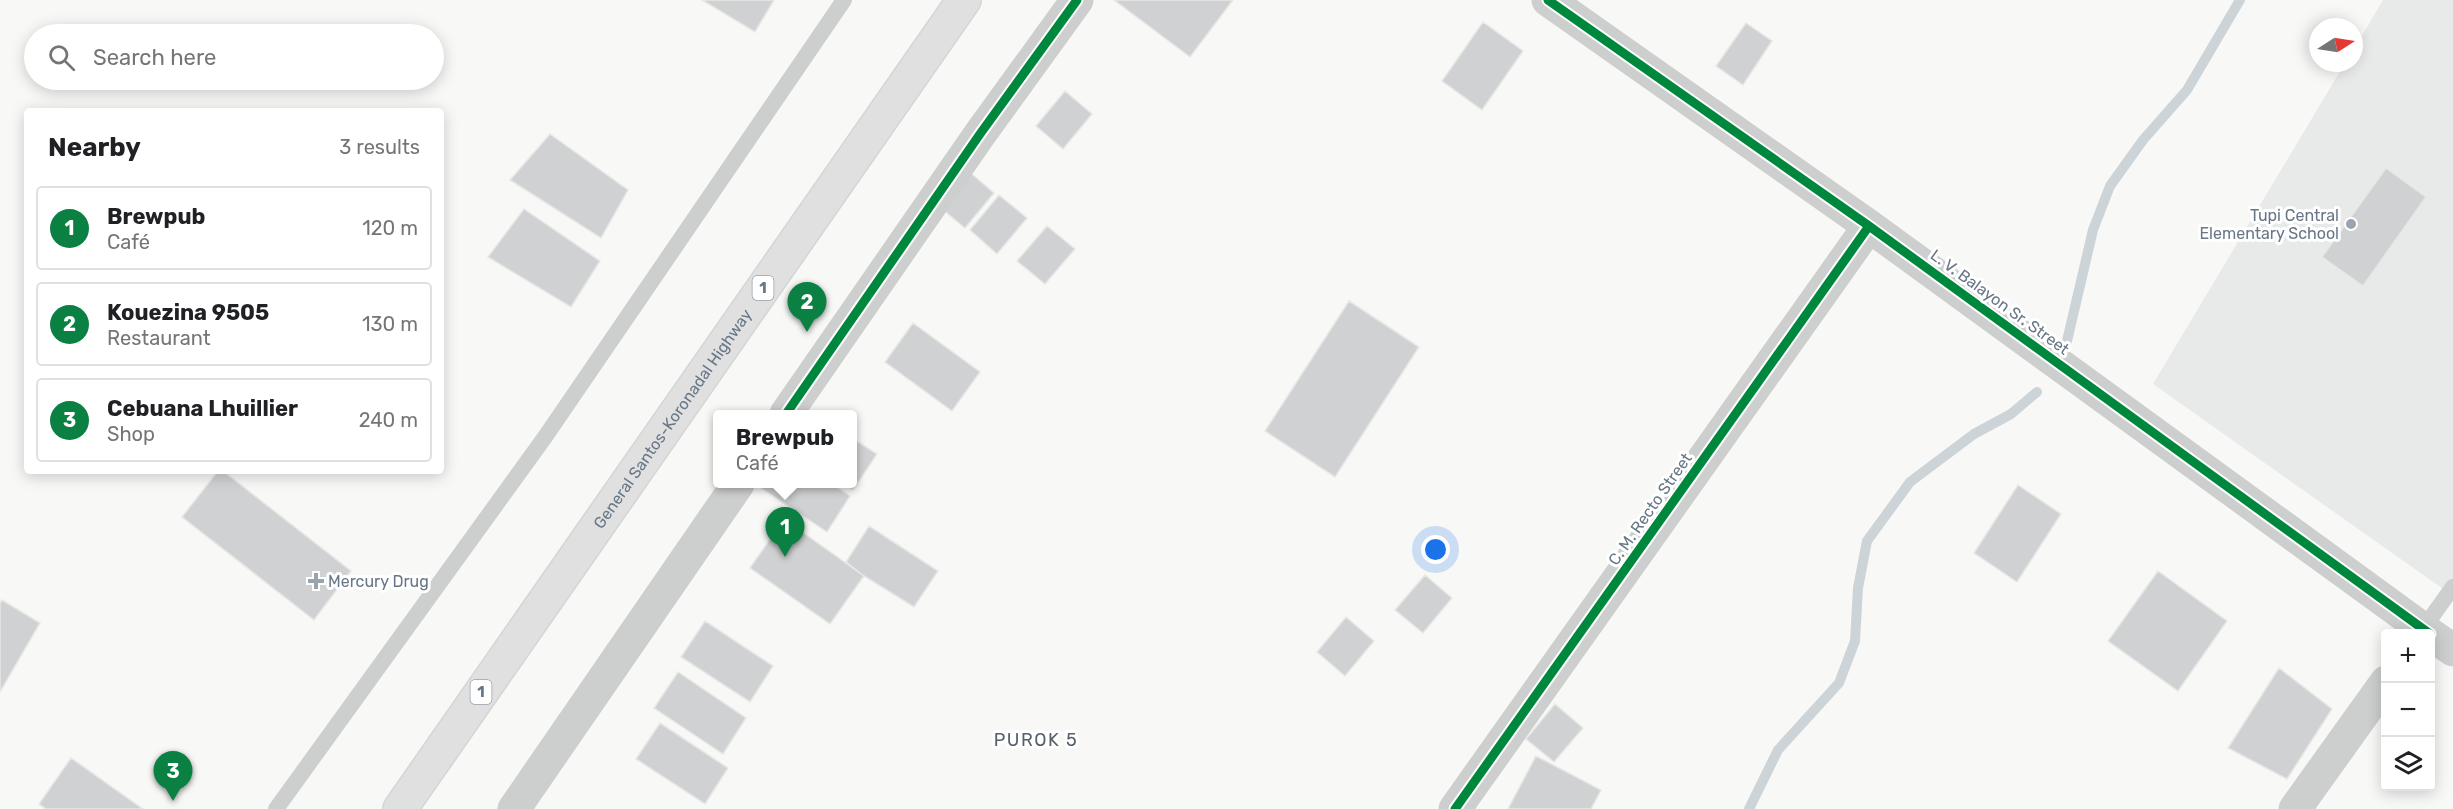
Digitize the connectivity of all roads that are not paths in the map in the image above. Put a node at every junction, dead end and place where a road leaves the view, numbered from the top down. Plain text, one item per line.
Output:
1 (844, 0) edge
2 (964, 0) edge
3 (1077, 0) edge
4 (1548, 0) edge
5 (1869, 226) junction
6 (789, 410) edge
7 (735, 488) edge
8 (2453, 587) edge
9 (2422, 629) edge
10 (2428, 629) edge
11 (2435, 638) edge
12 (2453, 650) edge
13 (2384, 683) edge
14 (276, 809) edge
15 (400, 809) edge
16 (514, 809) edge
17 (1455, 809) edge
18 (2295, 809) edge

1 - 14 lane
2 - 15 highway, General Santos-Koronadal Highway / 1
3 - 6 street
4 - 5 street, L. V. Balayon Sr. Street
5 - 9 street, L. V. Balayon Sr. Street
5 - 17 street, C. M. Recto Street
7 - 16 street
8 - 10 lane
11 - 12 street, L. V. Balayon Sr. Street
13 - 18 street

